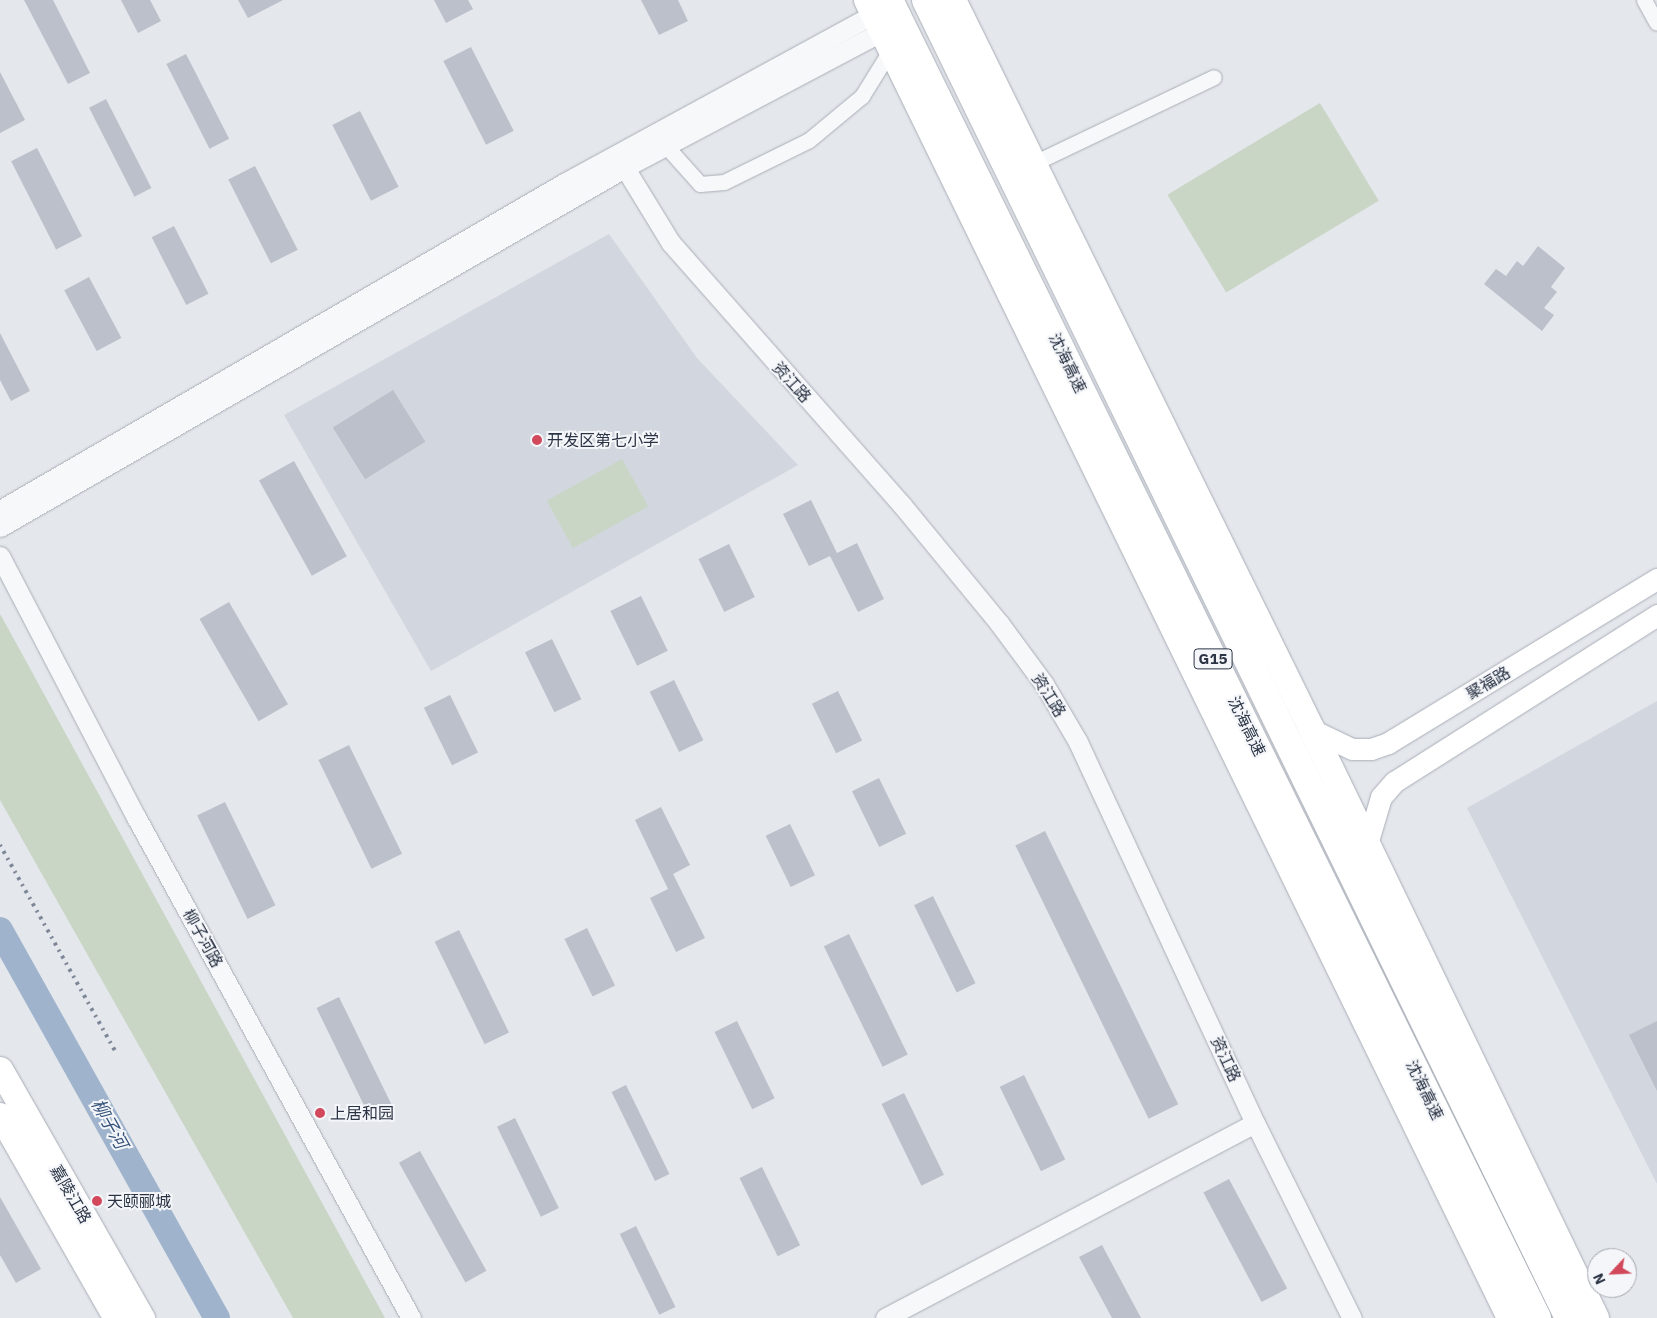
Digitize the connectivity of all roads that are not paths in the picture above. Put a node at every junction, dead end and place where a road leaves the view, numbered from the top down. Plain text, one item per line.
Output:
1 (926, 0) edge
2 (953, 0) edge
3 (1644, 0) edge
4 (881, 19) edge
5 (1657, 22) edge
6 (1214, 77) dead end
7 (666, 146) junction
8 (622, 161) junction
9 (1034, 163) junction
10 (0, 510) edge
11 (0, 527) edge
12 (0, 556) edge
13 (1657, 579) edge
14 (1657, 614) edge
15 (1312, 730) junction
16 (1367, 844) junction
17 (0, 1069) edge
18 (0, 1115) edge
19 (1255, 1123) junction
20 (116, 1318) edge
21 (142, 1318) edge
22 (410, 1318) edge
23 (885, 1318) edge
24 (1352, 1318) edge
25 (1510, 1318) edge
26 (1537, 1318) edge
27 (1569, 1318) edge
28 (1596, 1318) edge

1 - 27 highway, 沈海高速 / G15
2 - 9 highway
3 - 5 street
4 - 7 street
4 - 7 street
4 - 8 street
4 - 25 highway
4 - 26 highway, 沈海高速 / G15
6 - 9 street
7 - 8 street
8 - 10 street
8 - 11 street
8 - 19 street, 资江路
9 - 15 highway
12 - 22 street, 柳子河路
13 - 15 main road, 聚福路
14 - 16 main road, 聚福路
15 - 16 highway
16 - 28 highway
17 - 21 main road, 嘉陵江路
18 - 20 main road, 嘉陵江路
19 - 23 street
19 - 24 street, 资江路

